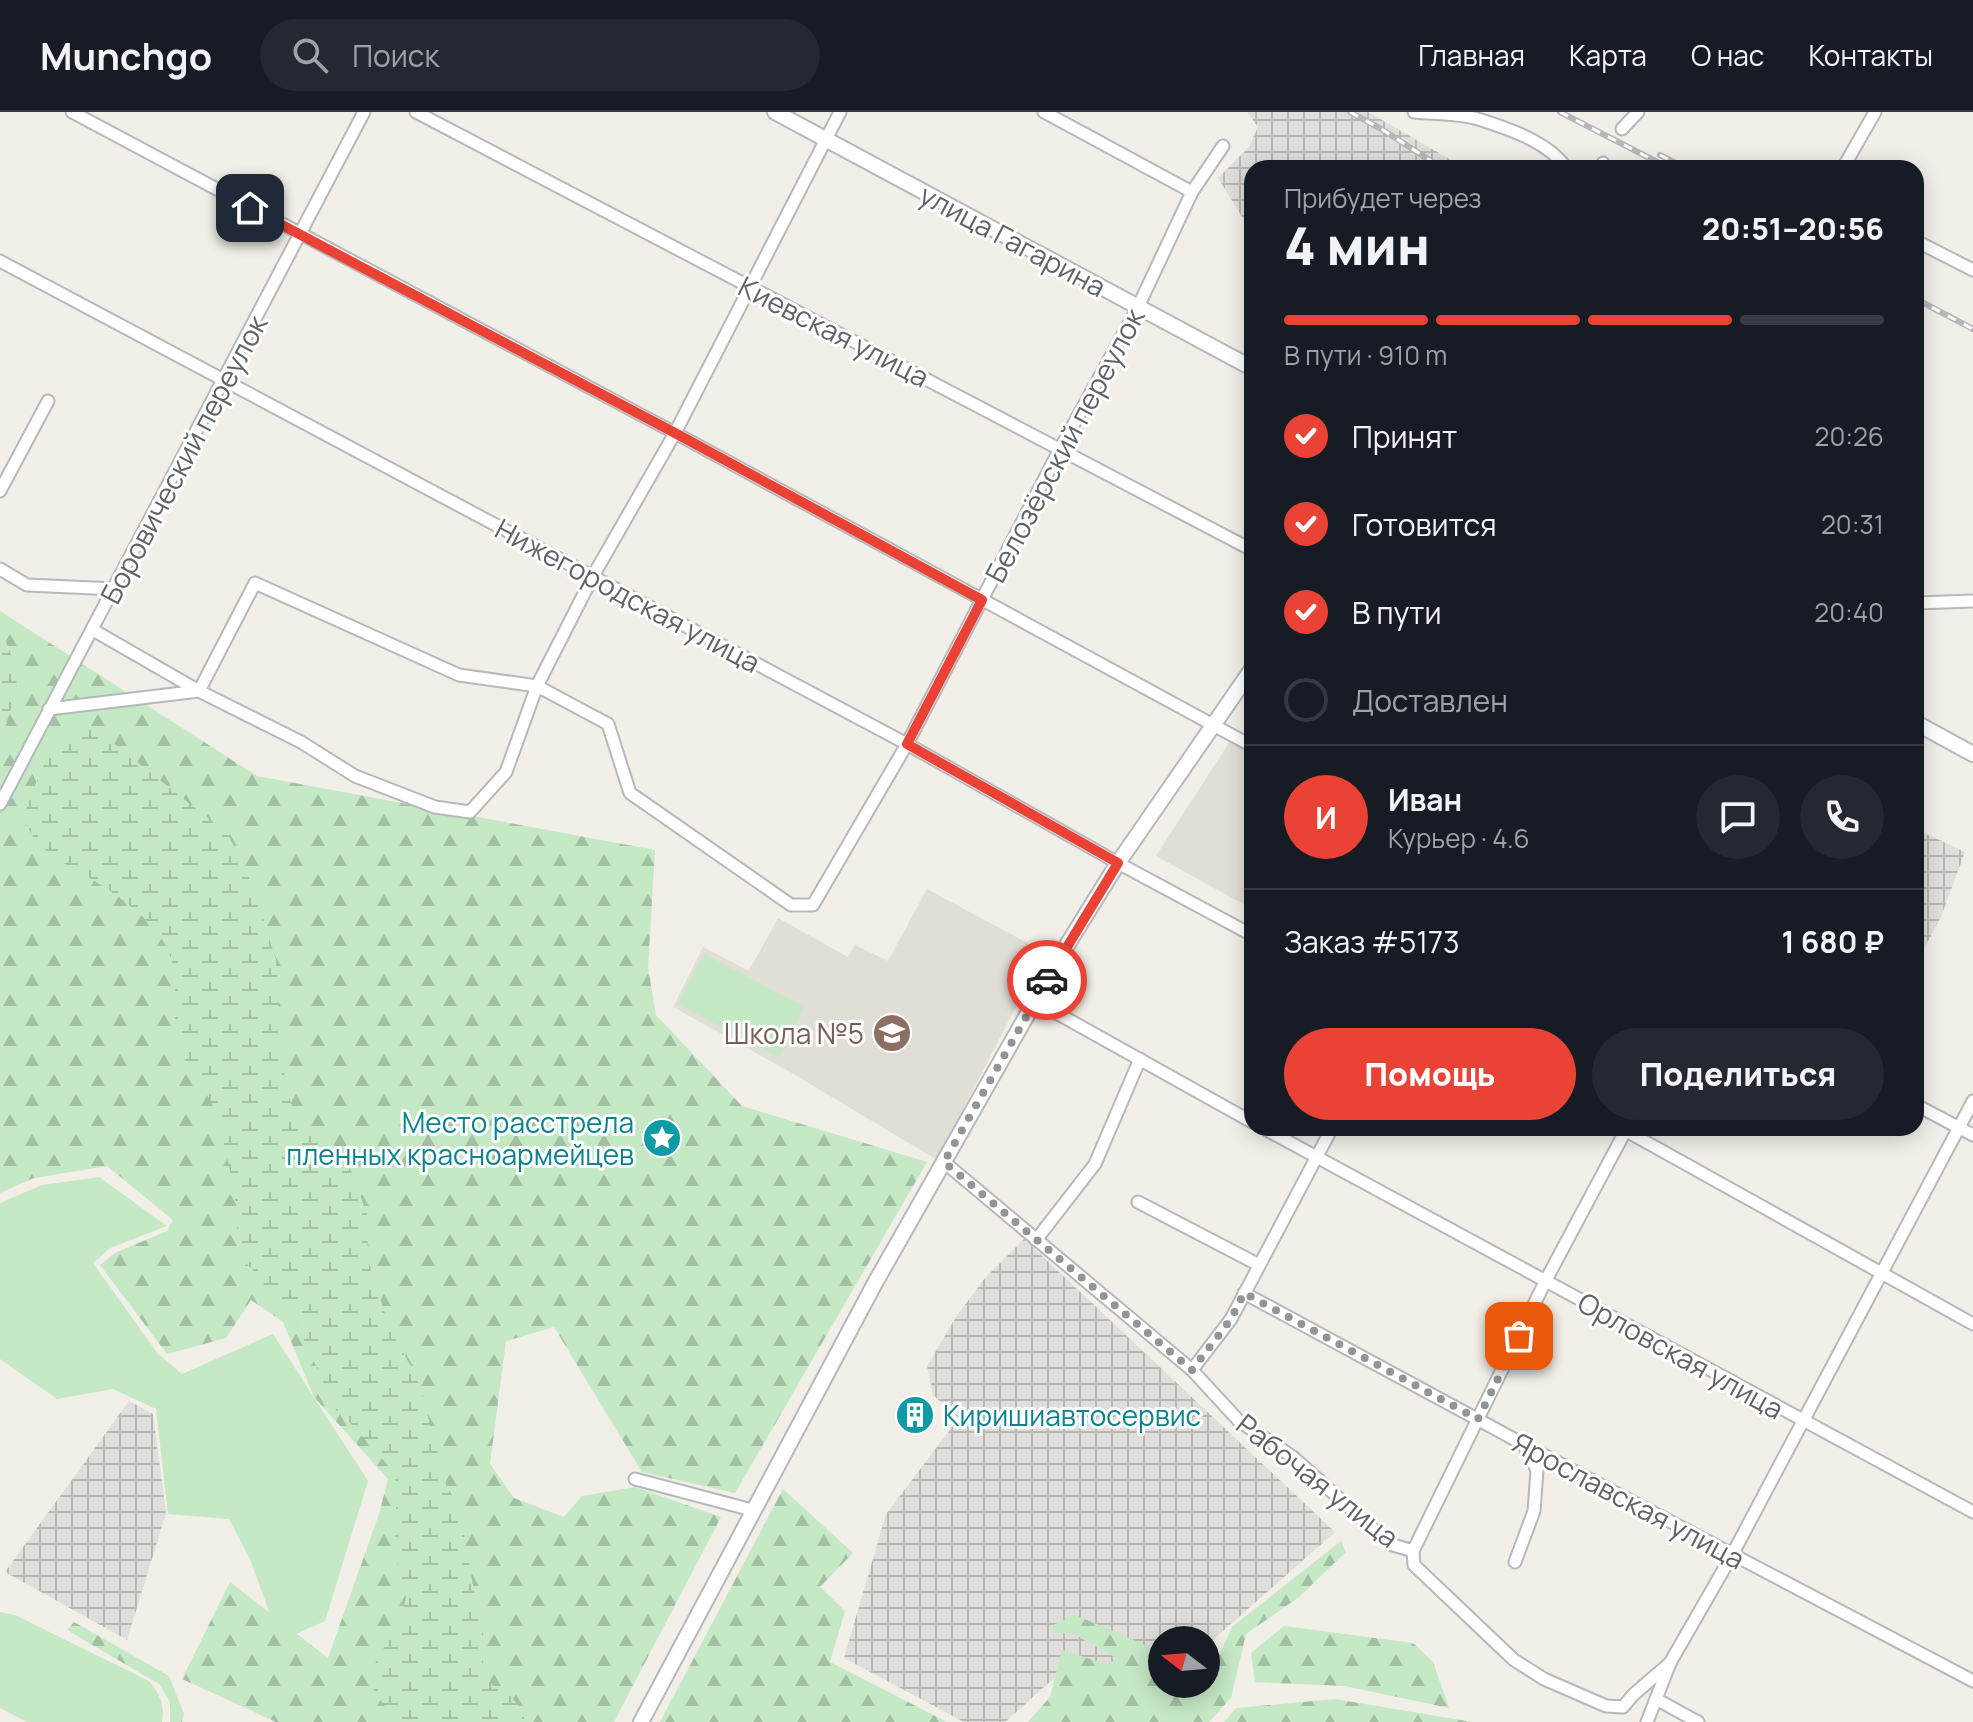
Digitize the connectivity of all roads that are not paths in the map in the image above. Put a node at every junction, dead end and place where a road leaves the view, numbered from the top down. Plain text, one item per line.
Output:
1 (72, 112) edge
2 (364, 112) edge
3 (416, 112) edge
4 (775, 112) edge
5 (840, 112) edge
6 (1044, 112) edge
7 (1414, 112) edge
8 (1638, 112) edge
9 (1875, 112) edge
10 (1622, 129) dead end
11 (826, 139) junction
12 (1223, 146) dead end
13 (1561, 160) edge
14 (1848, 160) edge
15 (1192, 192) junction
16 (301, 235) junction
17 (1924, 245) edge
18 (0, 261) edge
19 (1973, 270) edge
20 (749, 287) junction
21 (1138, 307) junction
22 (1244, 364) edge
23 (224, 382) junction
24 (48, 401) dead end
25 (675, 433) junction
26 (1060, 449) junction
27 (0, 491) edge
28 (1244, 546) edge
29 (0, 569) edge
30 (593, 576) junction
31 (116, 589) junction
32 (982, 600) junction
33 (1973, 601) edge
34 (1924, 603) edge
35 (93, 630) junction
36 (1244, 680) edge
37 (537, 686) junction
38 (199, 691) junction
39 (49, 709) junction
40 (1213, 725) junction
41 (1924, 727) edge
42 (1244, 742) edge
43 (907, 744) junction
44 (1973, 754) edge
45 (0, 804) edge
46 (1118, 863) junction
47 (1244, 931) edge
48 (1035, 1001) junction
49 (1140, 1059) junction
50 (1973, 1101) edge
51 (1924, 1109) edge
52 (1244, 1118) edge
53 (1958, 1128) junction
54 (1973, 1135) edge
55 (1277, 1136) edge
56 (1327, 1136) edge
57 (1621, 1136) edge
58 (1637, 1136) edge
59 (1315, 1157) junction
60 (944, 1162) junction
61 (1138, 1202) dead end
62 (1036, 1240) junction
63 (1259, 1265) junction
64 (1880, 1272) junction
65 (1546, 1280) junction
66 (1244, 1293) junction
67 (1973, 1324) edge
68 (1192, 1370) junction
69 (1478, 1419) junction
70 (1803, 1422) junction
71 (1523, 1444) junction
72 (635, 1479) dead end
73 (752, 1510) junction
74 (1973, 1512) edge
75 (1413, 1551) junction
76 (1732, 1555) junction
77 (1515, 1562) dead end
78 (1670, 1663) junction
79 (1973, 1681) edge
80 (1656, 1699) junction
81 (641, 1722) edge
82 (1647, 1722) edge
83 (1698, 1722) edge

1 - 16 street
2 - 16 street, Боровический переулок
3 - 20 street, Киевская улица
4 - 11 street, улица Гагарина
5 - 11 street
6 - 15 street
7 - 13 street
8 - 10 street
9 - 14 street
11 - 20 street
11 - 21 street, улица Гагарина
12 - 15 street, Белозёрский переулок
15 - 21 street, Белозёрский переулок
16 - 23 street, Боровический переулок
16 - 25 street
17 - 19 street
18 - 23 street, Нижегородская улица
20 - 25 street
20 - 26 street, Киевская улица
21 - 22 street, улица Гагарина
21 - 26 street, Белозёрский переулок
23 - 30 street, Нижегородская улица
23 - 31 street, Боровический переулок
24 - 27 street
25 - 30 street
25 - 32 street
26 - 28 street, Киевская улица
26 - 32 street, Белозёрский переулок
29 - 31 street
30 - 37 street
30 - 43 street, Нижегородская улица
31 - 35 street, Боровический переулок
32 - 40 street
32 - 43 street, Белозёрский переулок
33 - 34 street
35 - 38 street
35 - 39 street, Боровический переулок
36 - 40 street
37 - 38 street
37 - 38 street
37 - 43 street, Белозёрский переулок
38 - 39 street
39 - 45 street, Боровический переулок
40 - 42 street
40 - 46 street
41 - 44 street
43 - 46 street, Нижегородская улица
46 - 47 street, Нижегородская улица
46 - 48 street
48 - 49 street
48 - 60 street
49 - 52 street
49 - 62 street
50 - 53 street
51 - 53 street
53 - 54 street
53 - 64 street
55 - 59 street, Орловская улица
56 - 59 street
57 - 65 street
58 - 64 street
59 - 63 street
59 - 65 street, Орловская улица
60 - 62 street, Рабочая улица
60 - 73 street
61 - 63 street
62 - 68 street, Рабочая улица
63 - 66 street
64 - 67 street
64 - 70 street
65 - 69 street
65 - 70 street, Орловская улица
66 - 68 street
66 - 69 street, Ярославская улица
68 - 75 street, Рабочая улица
69 - 71 street, Ярославская улица
69 - 75 street
70 - 74 street, Орловская улица
70 - 76 street
71 - 76 street, Ярославская улица
71 - 77 street
72 - 73 street
73 - 81 street
75 - 78 street, Рабочая улица
76 - 78 street
76 - 79 street, Ярославская улица
78 - 80 street
80 - 82 street
80 - 83 street

